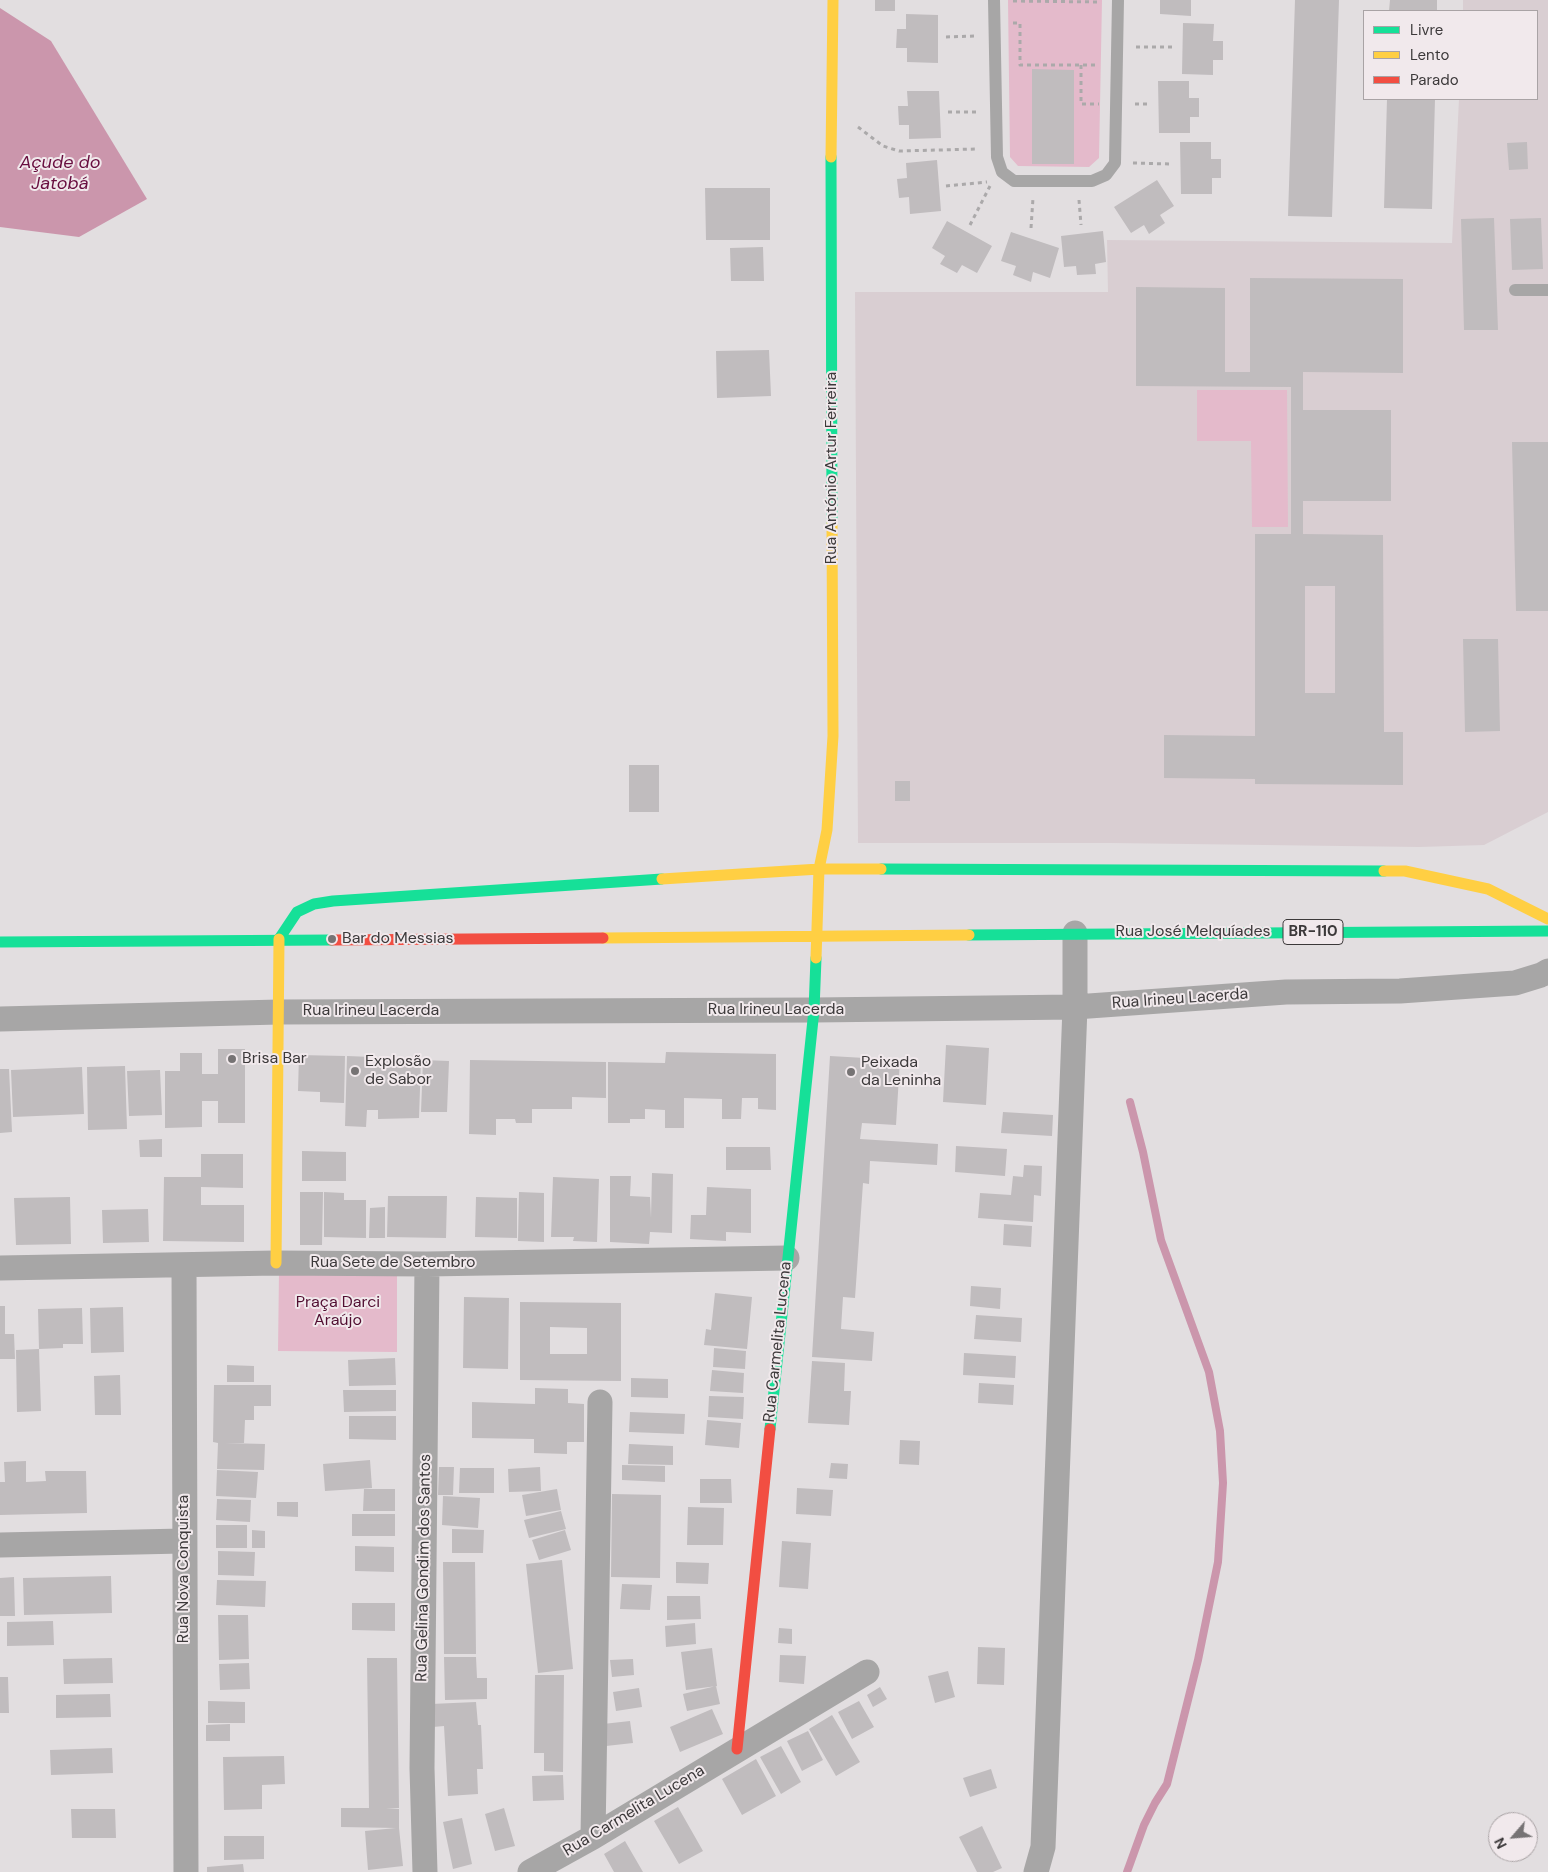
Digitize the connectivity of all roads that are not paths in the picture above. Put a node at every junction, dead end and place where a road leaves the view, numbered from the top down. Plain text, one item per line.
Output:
1 (833, 0) edge
2 (994, 1) edge
3 (1118, 1) edge
4 (1515, 290) dead end
5 (1548, 290) edge
6 (819, 869) junction
7 (1548, 919) edge
8 (1548, 931) edge
9 (1076, 933) junction
10 (817, 936) junction
11 (280, 939) junction
12 (0, 942) edge
13 (1548, 971) edge
14 (1075, 1007) junction
15 (814, 1010) junction
16 (279, 1012) junction
17 (0, 1019) edge
18 (786, 1258) junction
19 (276, 1263) junction
20 (427, 1264) junction
21 (184, 1265) junction
22 (0, 1268) edge
23 (600, 1402) dead end
24 (183, 1541) junction
25 (0, 1545) edge
26 (867, 1672) dead end
27 (737, 1749) junction
28 (594, 1836) junction
29 (186, 1872) edge
30 (425, 1872) edge
31 (530, 1872) edge
32 (1036, 1872) edge

1 - 6 street, Rua António Artur Ferreira
2 - 3 lane
4 - 5 lane
6 - 7 street
6 - 10 street, Rua António Artur Ferreira
6 - 11 street
8 - 9 street, Rua José Melquíades / BR-110
9 - 10 street, BR-110
9 - 14 street
10 - 11 street, BR-110
10 - 15 street, Rua Carmelita Lucena
11 - 12 street, BR-110
11 - 16 street
13 - 14 street, Rua Irineu Lacerda
14 - 15 street, Rua Irineu Lacerda
14 - 32 street
15 - 16 street, Rua Irineu Lacerda
15 - 18 street, Rua Carmelita Lucena
16 - 17 street, Rua Irineu Lacerda
16 - 19 street
18 - 20 street, Rua Sete de Setembro
18 - 27 street, Rua Carmelita Lucena
19 - 20 street, Rua Sete de Setembro
19 - 21 street, Rua Sete de Setembro
20 - 30 street, Rua Gelina Gondim dos Santos
21 - 22 street, Rua Sete de Setembro
21 - 24 street, Rua Nova Conquista
23 - 28 street
24 - 25 street
24 - 29 street, Rua Nova Conquista
26 - 27 street, Rua Carmelita Lucena
27 - 28 street, Rua Carmelita Lucena
28 - 31 street, Rua Carmelita Lucena

